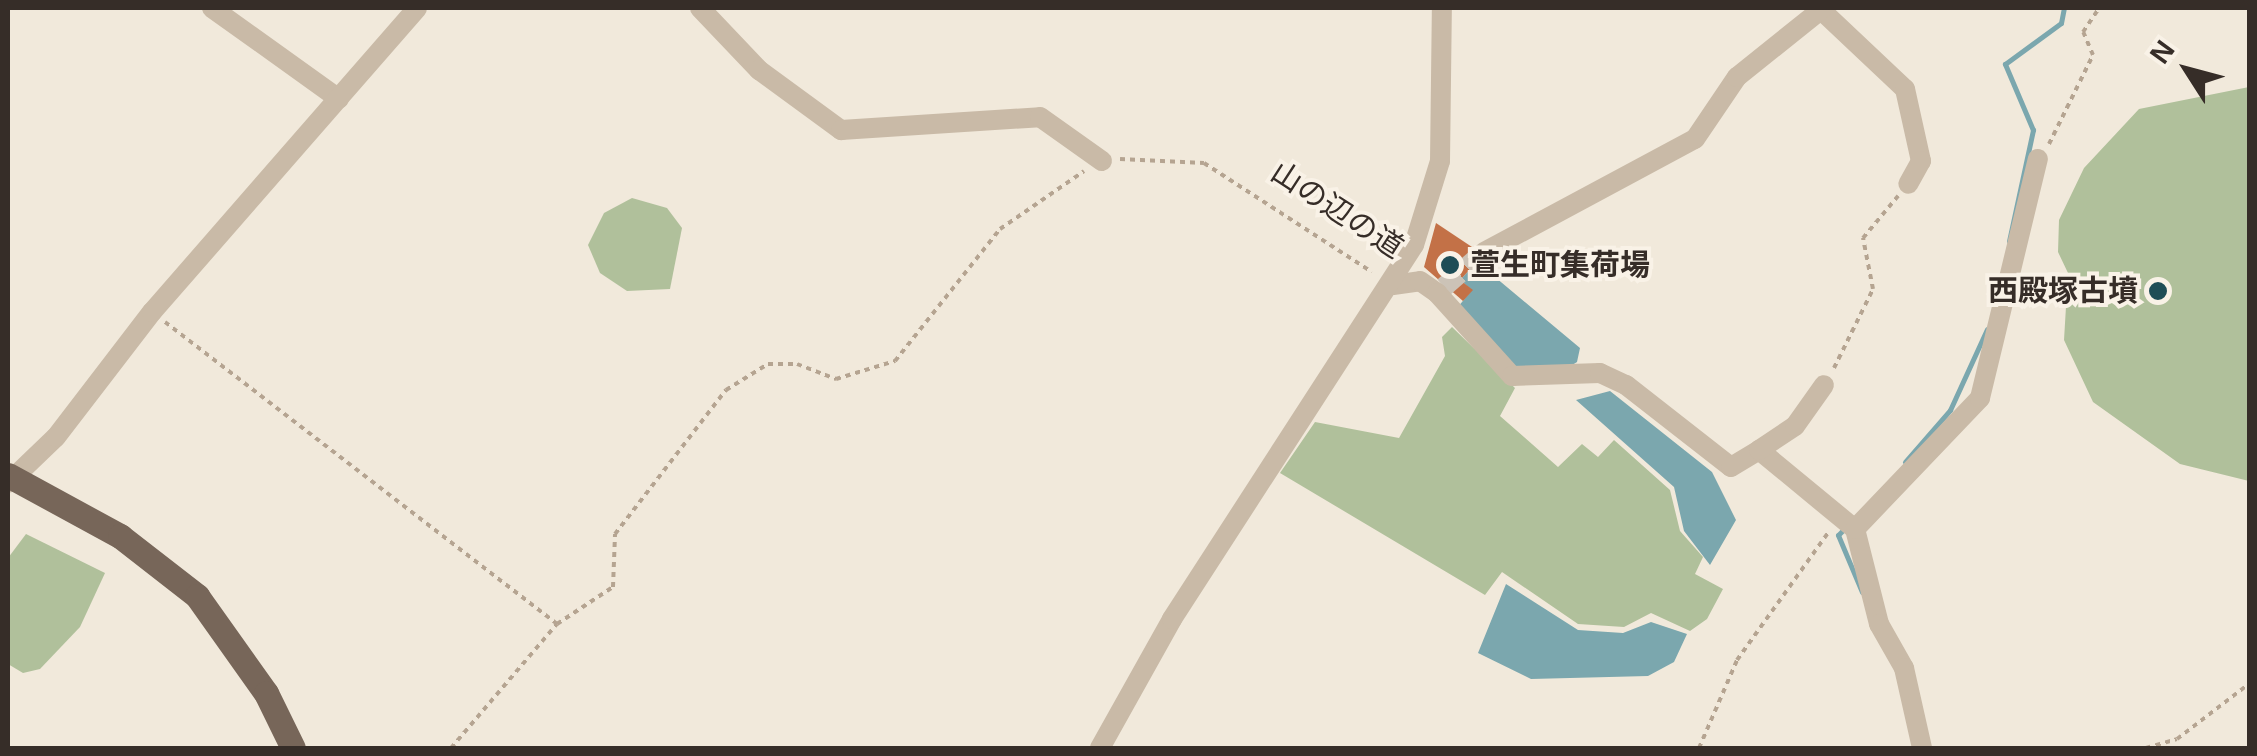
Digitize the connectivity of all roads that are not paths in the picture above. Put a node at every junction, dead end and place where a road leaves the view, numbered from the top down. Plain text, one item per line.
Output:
1 (212, 8) edge
2 (417, 8) edge
3 (700, 8) edge
4 (1442, 8) edge
5 (1821, 8) edge
6 (339, 98) junction
7 (2038, 160) road end
8 (1102, 161) road end
9 (1908, 184) road end
10 (1484, 252) tunnel mouth
11 (1394, 285) junction
12 (1824, 385) road end
13 (1759, 450) junction
14 (9, 479) edge
15 (1847, 522) junction
16 (293, 748) edge
17 (1100, 748) edge
18 (1922, 748) edge

1 - 6 street
2 - 6 street
3 - 8 street
4 - 11 street
5 - 9 street
5 - 10 street
6 - 14 street
7 - 15 street
11 - 13 street, 山の辺の道
11 - 17 street
12 - 13 street
13 - 15 street
14 - 16 main road
15 - 18 street

